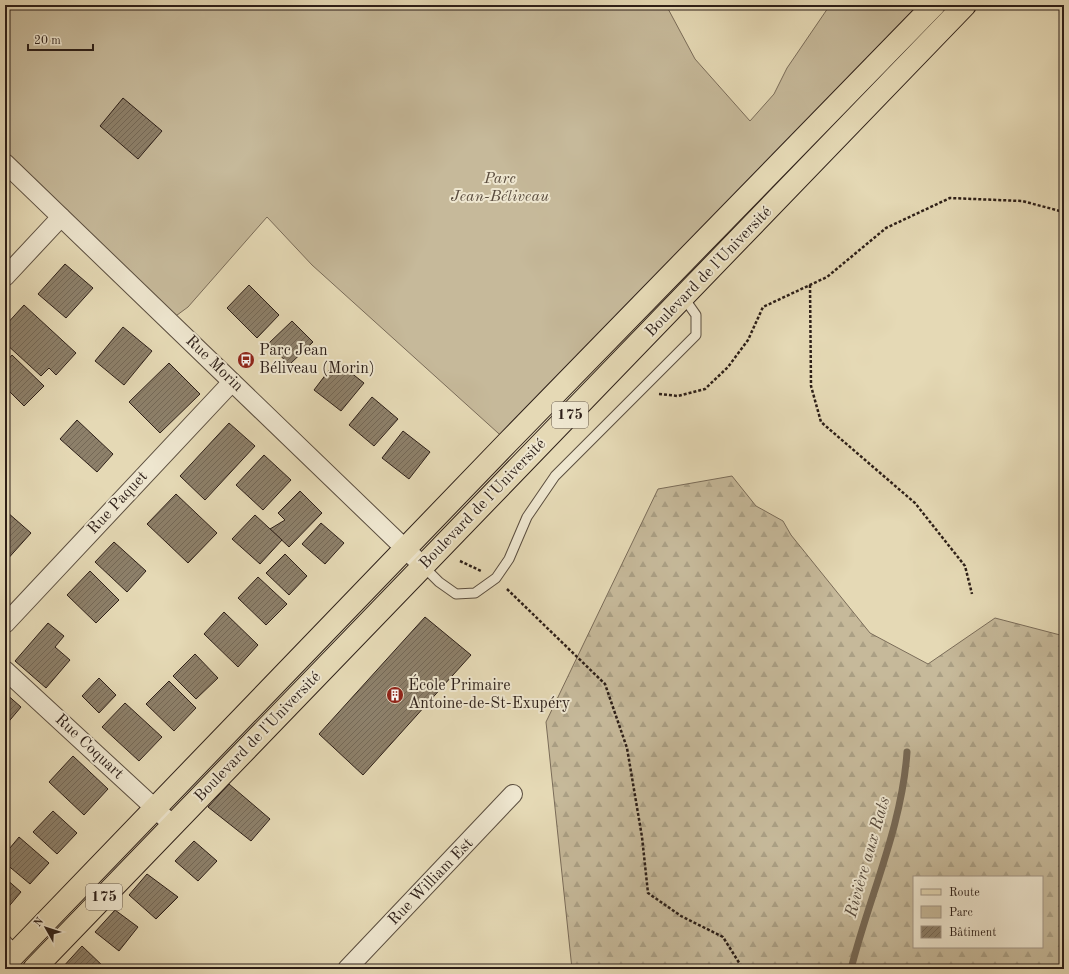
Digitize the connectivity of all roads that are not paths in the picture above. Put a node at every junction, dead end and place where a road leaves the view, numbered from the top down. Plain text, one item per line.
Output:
1 (934, 5) edge
2 (965, 5) edge
3 (5, 163) edge
4 (61, 217) junction
5 (5, 277) edge
6 (684, 298) junction
7 (232, 382) junction
8 (406, 549) junction
9 (423, 566) junction
10 (5, 624) edge
11 (5, 670) edge
12 (513, 794) dead end
13 (156, 809) junction
14 (174, 825) junction
15 (9, 952) edge
16 (34, 969) edge
17 (347, 969) edge

1 - 8 main road, Boulevard de l'Université / 175
2 - 6 main road, Boulevard de l'Université / 175
3 - 4 street, Rue Morin
4 - 5 street
4 - 7 street, Rue Morin
6 - 9 main road, Boulevard de l'Université / 175
6 - 9 lane
7 - 8 street, Rue Morin
7 - 10 street, Rue Paquet
8 - 9 street, Rue Morin
8 - 13 main road, Boulevard de l'Université / 175
9 - 14 main road, Boulevard de l'Université / 175
11 - 13 street, Rue Coquart
12 - 17 street, Rue William Est
13 - 14 street, Rue Coquart
13 - 15 main road, Boulevard de l'Université / 175
14 - 16 main road, Boulevard de l'Université / 175

